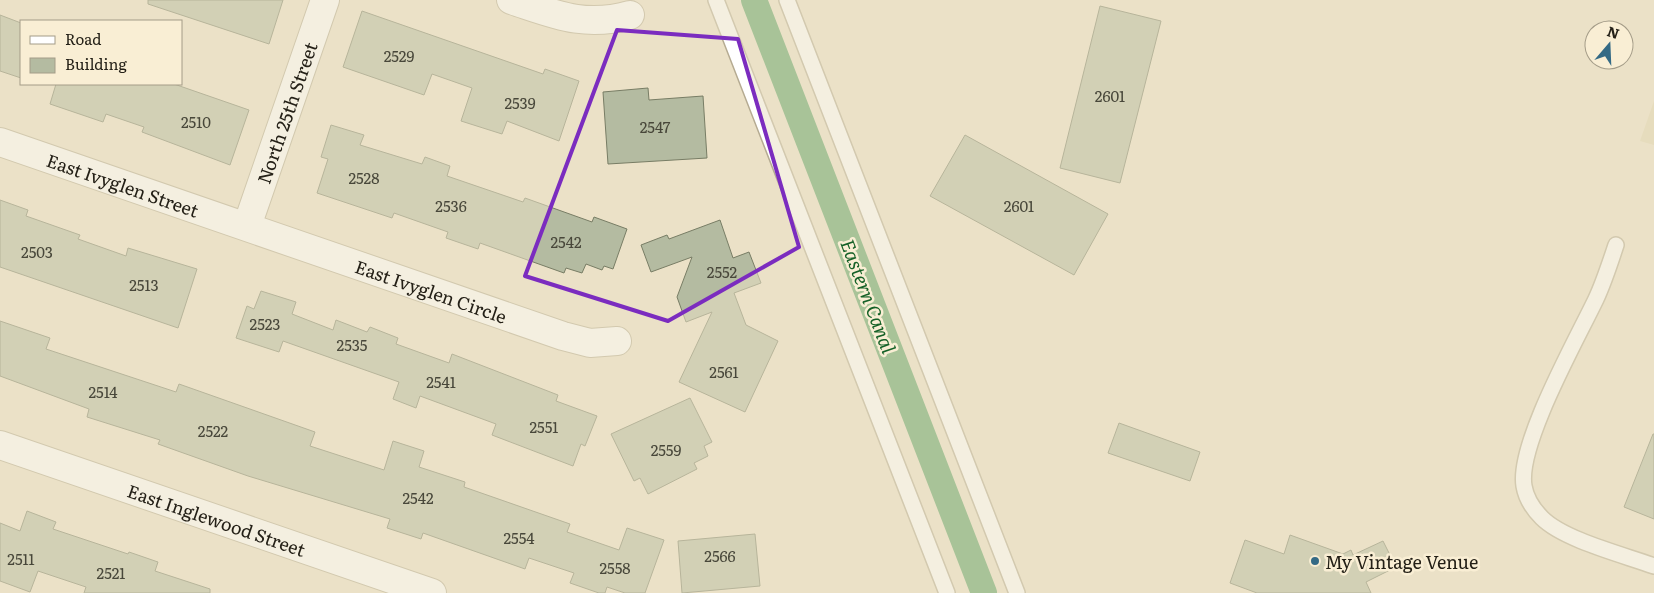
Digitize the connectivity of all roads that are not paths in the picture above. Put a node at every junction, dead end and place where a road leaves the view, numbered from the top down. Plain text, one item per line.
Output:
1 (326, 0) edge
2 (511, 0) edge
3 (716, 0) edge
4 (787, 0) edge
5 (630, 15) dead end
6 (0, 142) edge
7 (247, 226) junction
8 (1616, 245) dead end
9 (617, 341) dead end
10 (0, 445) edge
11 (1654, 566) edge
12 (432, 593) edge
13 (947, 593) edge
14 (1017, 593) edge

1 - 7 street, North 25th Street
2 - 5 street
3 - 13 lane
4 - 14 lane
6 - 7 street, East Ivyglen Street
7 - 9 street, East Ivyglen Circle
8 - 11 lane
10 - 12 street, East Inglewood Street

